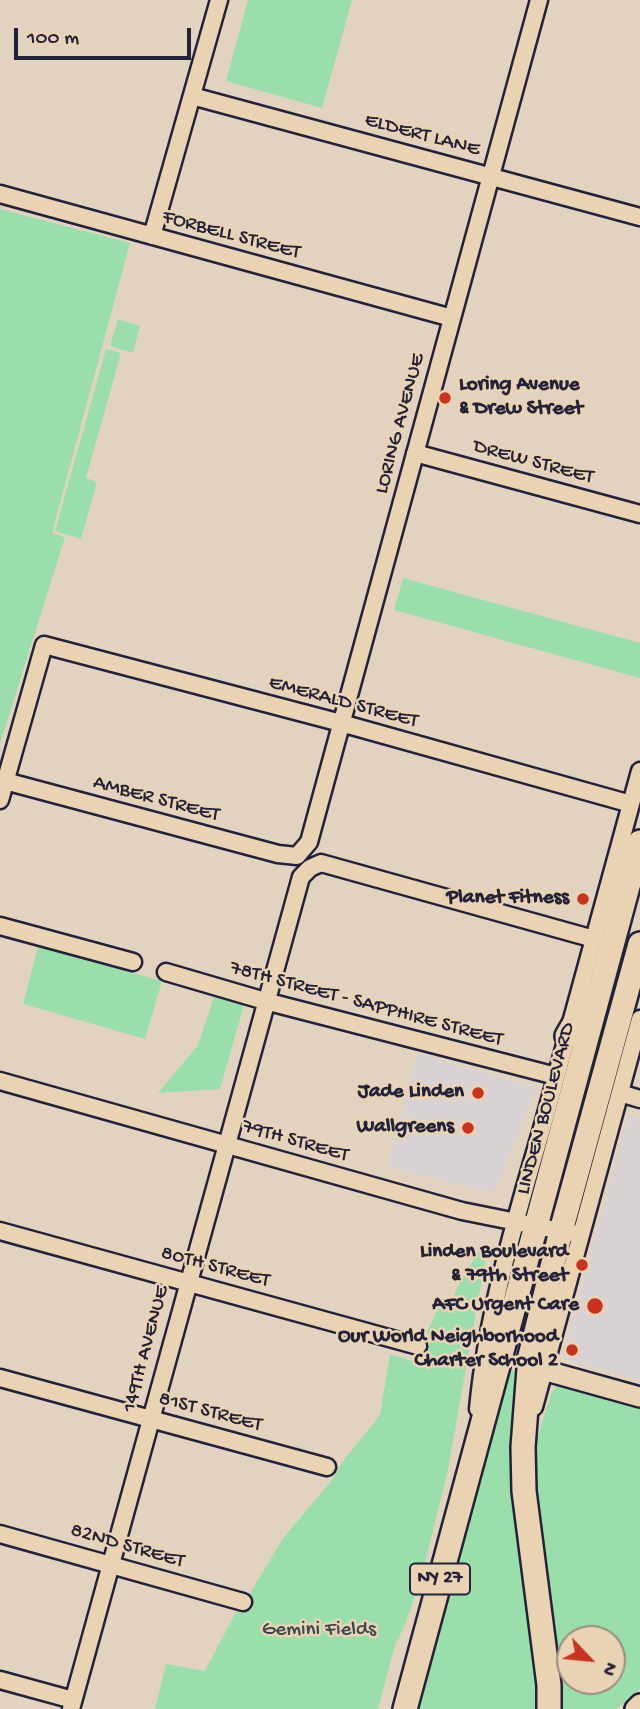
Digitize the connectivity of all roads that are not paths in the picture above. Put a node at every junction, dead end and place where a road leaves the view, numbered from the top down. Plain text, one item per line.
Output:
1 (219, 0) edge
2 (539, 0) edge
3 (192, 96) junction
4 (491, 176) junction
5 (0, 194) edge
6 (640, 218) edge
7 (152, 236) junction
8 (452, 318) junction
9 (415, 453) junction
10 (640, 514) edge
11 (341, 723) junction
12 (640, 771) edge
13 (5, 781) junction
14 (0, 800) edge
15 (631, 804) junction
16 (640, 842) edge
17 (297, 856) joint
18 (0, 926) edge
19 (594, 939) junction
20 (640, 944) edge
21 (133, 962) dead end
22 (607, 964) junction
23 (166, 972) dead end
24 (265, 1001) junction
25 (640, 1019) edge
26 (567, 1036) junction
27 (556, 1076) junction
28 (0, 1081) edge
29 (620, 1093) junction
30 (640, 1099) edge
31 (226, 1143) junction
32 (526, 1225) junction
33 (0, 1231) edge
34 (571, 1233) junction
35 (188, 1282) junction
36 (418, 1346) dead end
37 (537, 1368) junction
38 (0, 1378) edge
39 (640, 1397) edge
40 (150, 1419) junction
41 (327, 1467) dead end
42 (0, 1534) edge
43 (110, 1564) junction
44 (243, 1602) dead end
45 (0, 1680) edge
46 (640, 1704) edge
47 (72, 1705) edge
48 (405, 1709) edge
49 (549, 1709) edge
50 (635, 1709) edge

1 - 3 street
2 - 4 street, LORING AVENUE
3 - 4 street, ELDERT LANE
3 - 7 street
4 - 6 street, ELDERT LANE
4 - 8 street, LORING AVENUE
5 - 7 street, FORBELL STREET
7 - 8 street, FORBELL STREET
8 - 9 street, LORING AVENUE
9 - 10 street, DREW STREET
9 - 11 street, LORING AVENUE
11 - 13 street, EMERALD STREET
11 - 15 street, EMERALD STREET
11 - 17 street, LORING AVENUE
12 - 15 street, LINDEN BOULEVARD
13 - 14 street
13 - 17 street, AMBER STREET
15 - 19 street, LINDEN BOULEVARD
16 - 22 highway, LINDEN BOULEVARD / NY 27
18 - 21 street
19 - 24 street
19 - 26 street, LINDEN BOULEVARD
20 - 34 highway
22 - 26 highway
22 - 32 highway, LINDEN BOULEVARD / NY 27
23 - 24 street, 78TH STREET - SAPPHIRE STREET
24 - 27 street, 78TH STREET - SAPPHIRE STREET
24 - 31 street, 149TH AVENUE
25 - 29 street
26 - 27 street, LINDEN BOULEVARD
27 - 32 street, LINDEN BOULEVARD
28 - 31 street, 79TH STREET
29 - 30 street
29 - 34 street
31 - 32 street, 79TH STREET
31 - 35 street, 149TH AVENUE
32 - 34 street, 79TH STREET
32 - 48 highway, LINDEN BOULEVARD / NY 27
33 - 35 street, 80TH STREET
34 - 37 highway
35 - 36 street, 80TH STREET
35 - 40 street, 149TH AVENUE
37 - 39 main road
37 - 49 highway
38 - 40 street, 81ST STREET
40 - 41 street, 81ST STREET
40 - 43 street, 149TH AVENUE
42 - 43 street, 82ND STREET
43 - 44 street, 82ND STREET
43 - 47 street, 149TH AVENUE
45 - 47 street
46 - 50 main road

